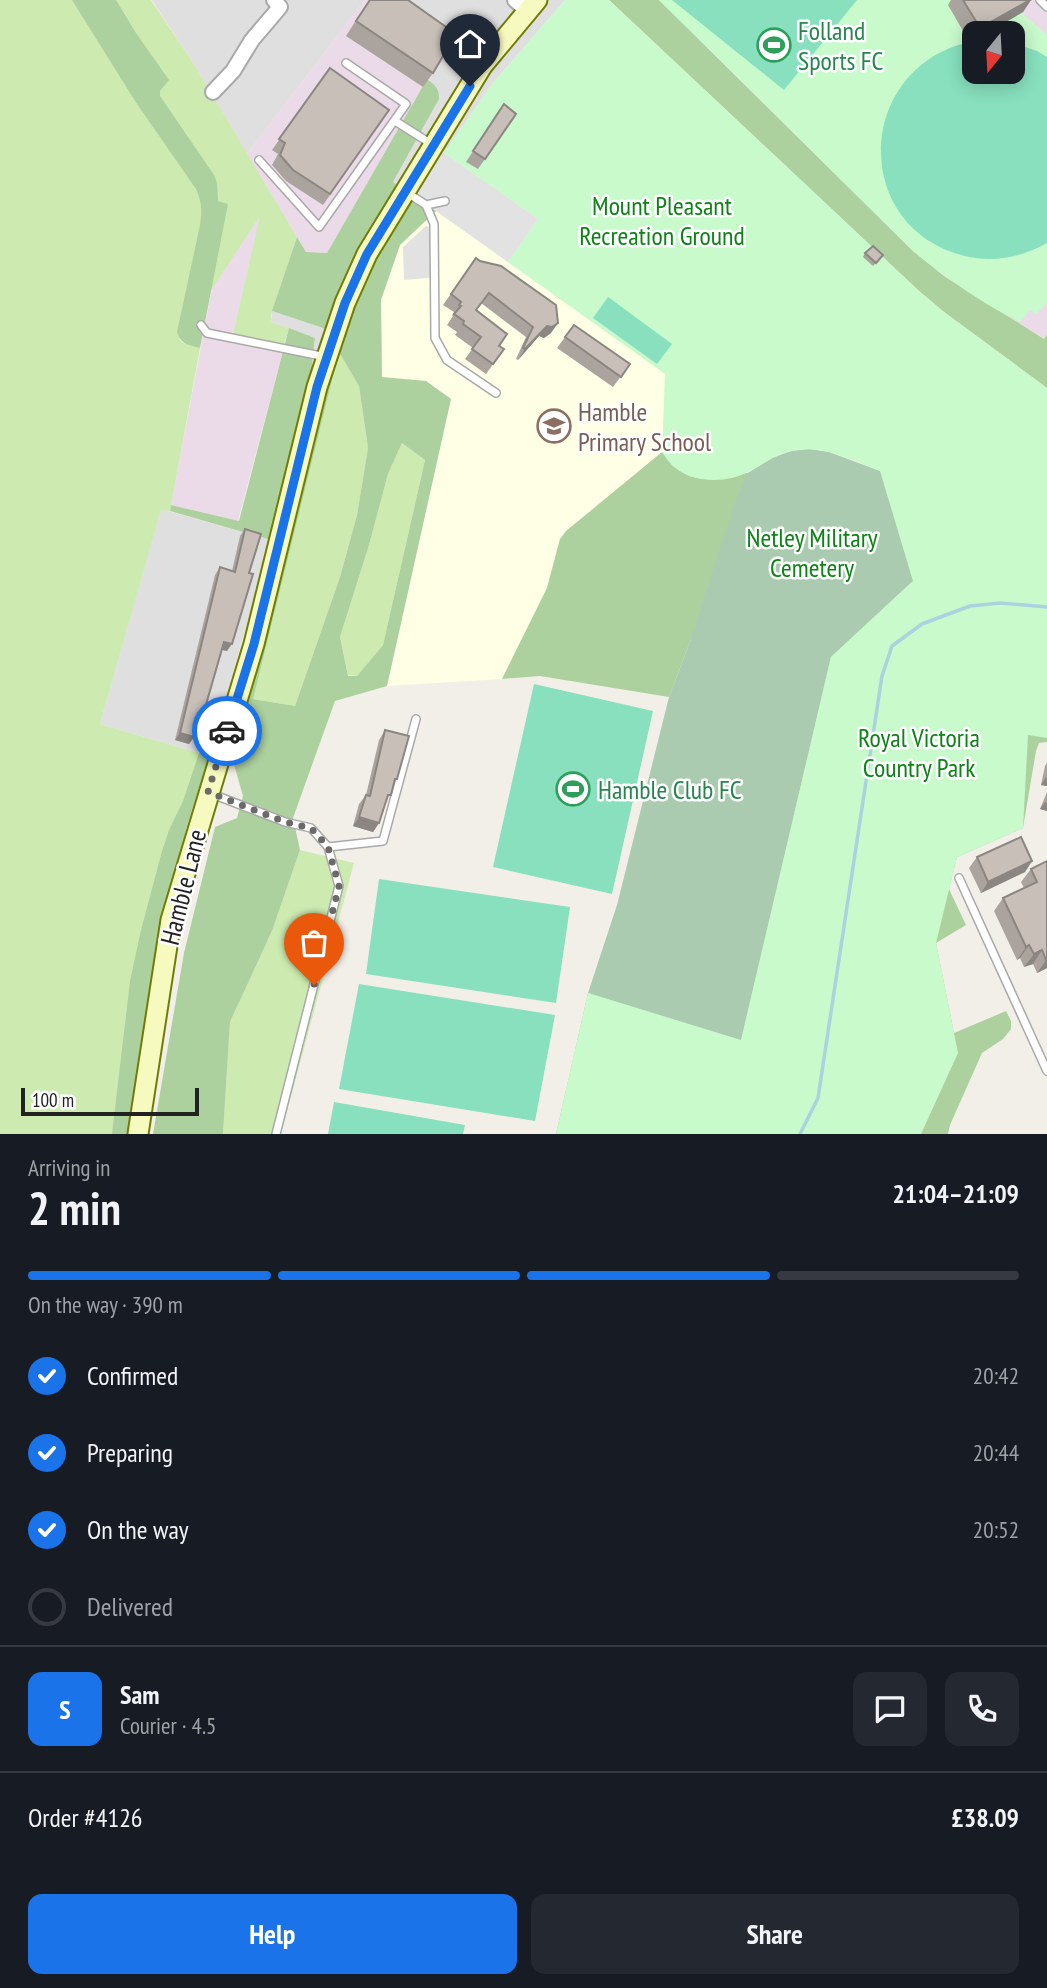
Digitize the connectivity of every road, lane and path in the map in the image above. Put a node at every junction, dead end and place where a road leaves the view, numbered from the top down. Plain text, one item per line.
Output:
1 (1040, 0) edge
2 (280, 2) edge
3 (526, 3) edge
4 (1047, 7) edge
5 (346, 64) dead end
6 (213, 92) dead end
7 (395, 121) junction
8 (433, 145) junction
9 (259, 160) dead end
10 (405, 191) junction
11 (446, 201) dead end
12 (426, 205) junction
13 (201, 325) dead end
14 (327, 357) junction
15 (496, 393) dead end
16 (416, 719) dead end
17 (208, 792) junction
18 (328, 847) junction
19 (959, 878) dead end
20 (1047, 1071) edge
21 (138, 1134) edge
22 (276, 1134) edge

1 - 4 lane
2 - 6 street
3 - 8 main road, Hamble Lane
5 - 7 lane
7 - 8 lane
7 - 9 lane
8 - 10 main road, Hamble Lane
10 - 12 lane
10 - 14 main road, Hamble Lane
11 - 12 lane
12 - 15 lane
13 - 14 lane
14 - 17 main road, Hamble Lane
16 - 18 lane
17 - 18 lane
17 - 21 main road, Hamble Lane
18 - 22 lane
19 - 20 lane

